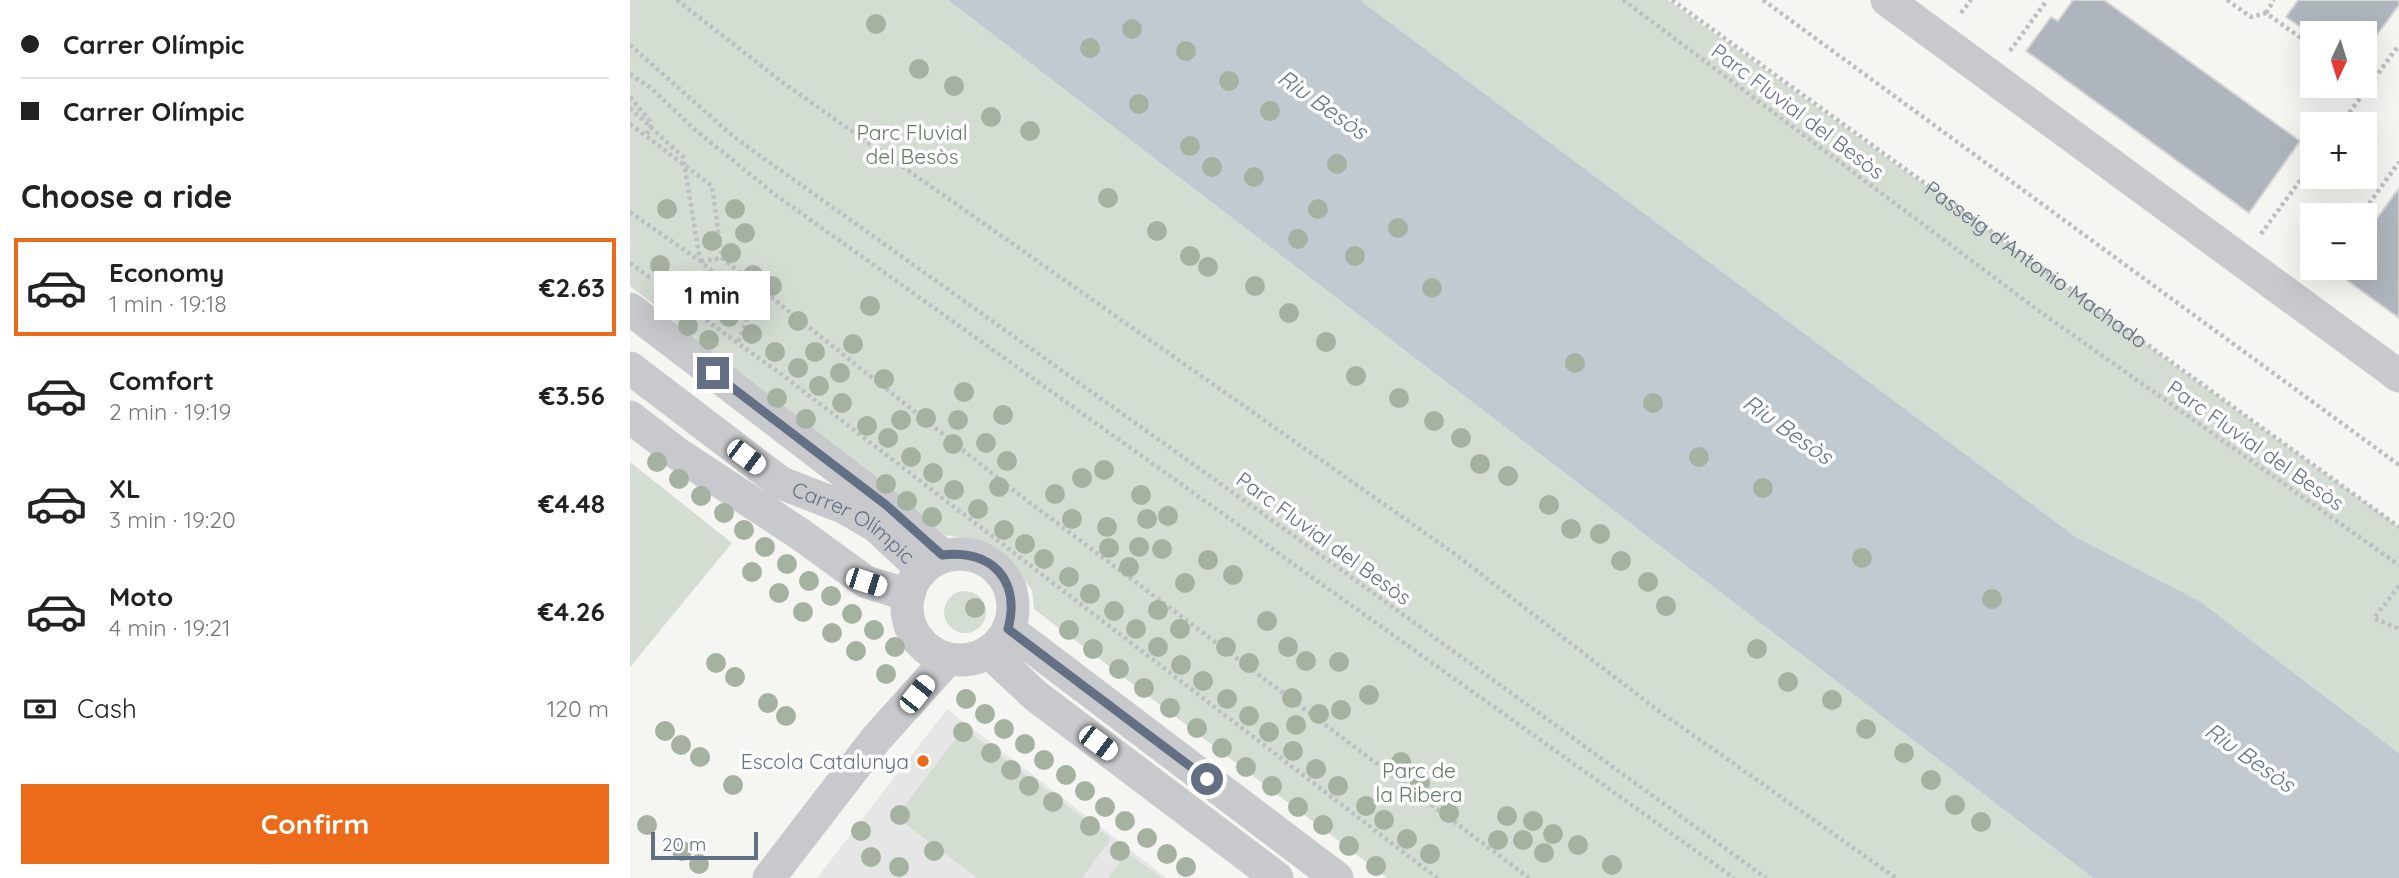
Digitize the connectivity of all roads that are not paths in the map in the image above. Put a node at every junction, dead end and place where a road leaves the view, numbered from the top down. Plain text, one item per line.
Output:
1 (1887, 0) edge
2 (630, 309) edge
3 (630, 368) edge
4 (2399, 376) edge
5 (630, 417) edge
6 (781, 483) junction
7 (924, 573) junction
8 (866, 582) junction
9 (999, 641) junction
10 (947, 660) junction
11 (769, 878) edge
12 (1277, 878) edge
13 (1337, 878) edge

1 - 4 street
2 - 7 street, Carrer Olímpic
3 - 6 street, Carrer Olímpic
5 - 8 street, Carrer Olímpic
6 - 7 street, Carrer Olímpic
6 - 8 street, Carrer Olímpic
7 - 8 street, Carrer Olímpic
7 - 9 street
7 - 10 street
9 - 10 street
9 - 12 street
9 - 13 street
10 - 11 street

